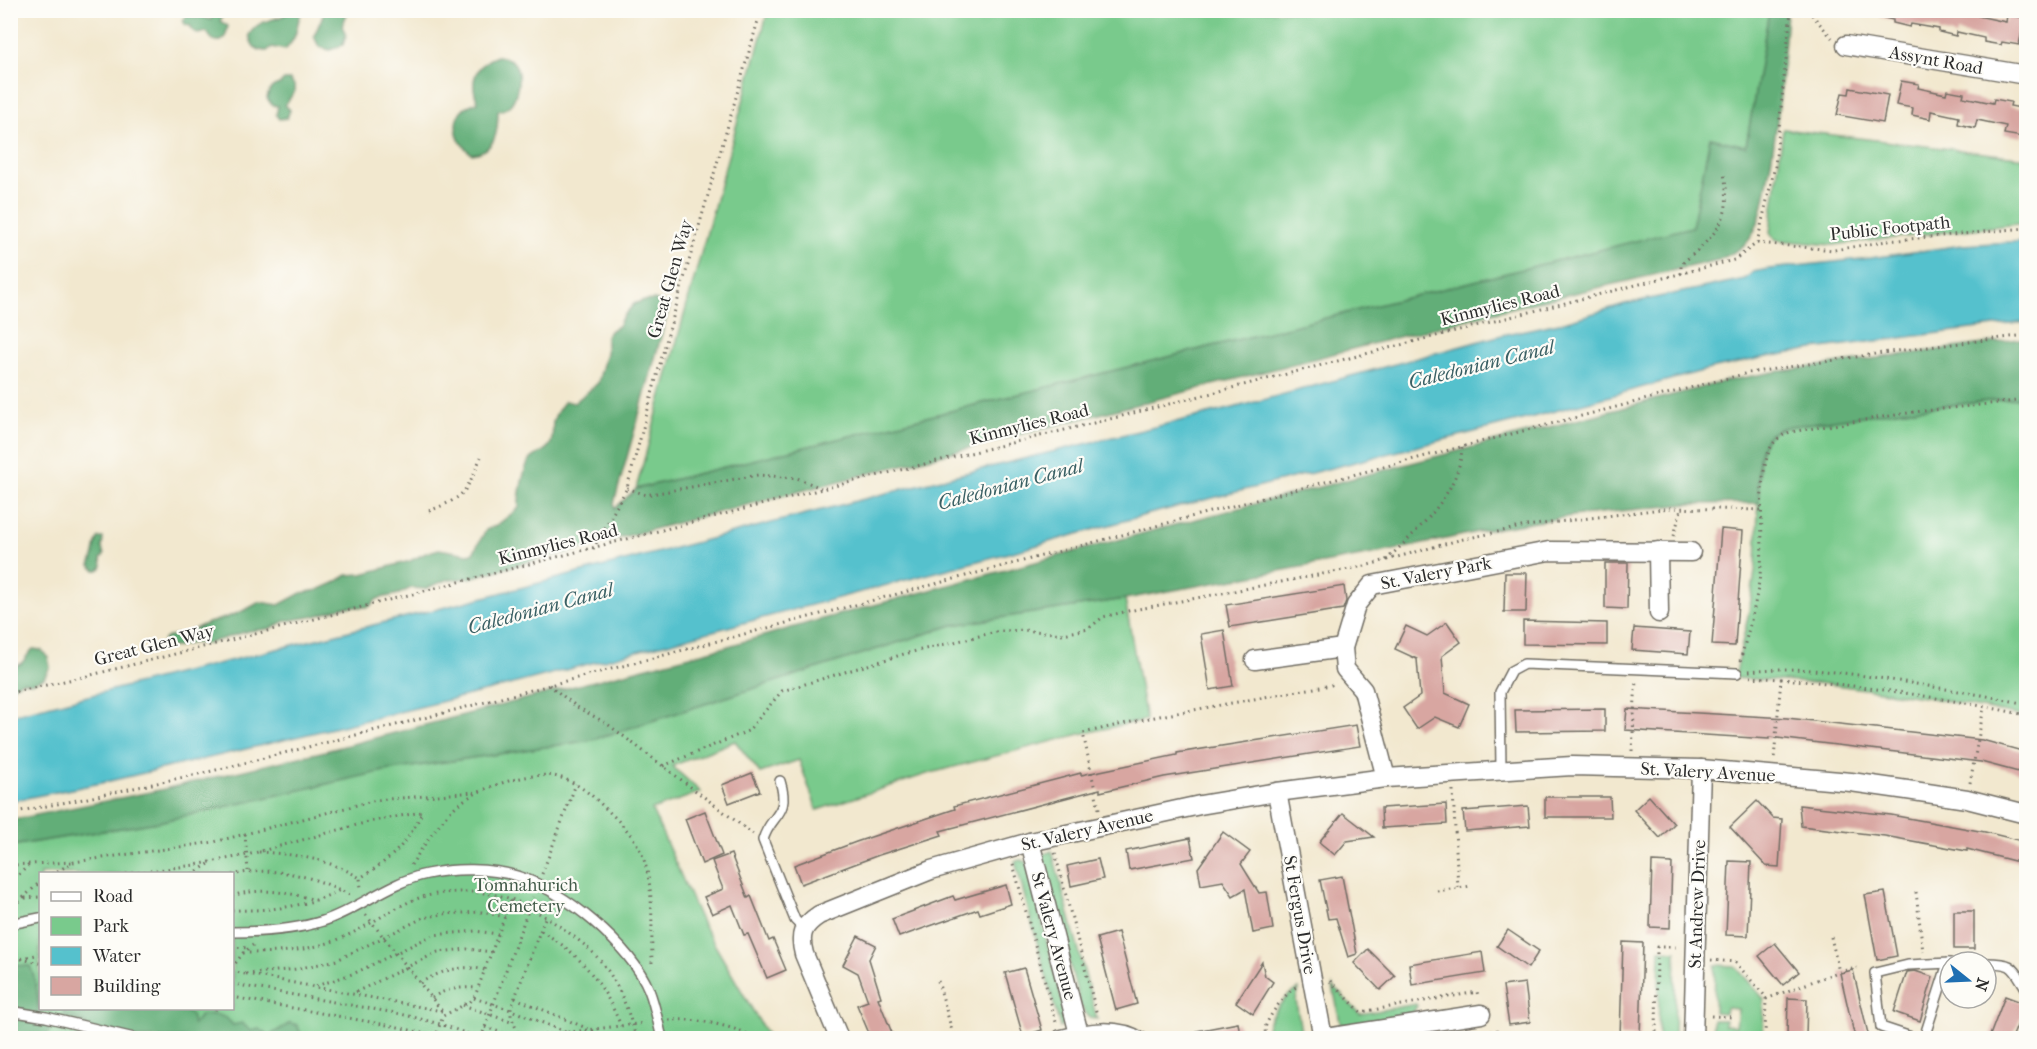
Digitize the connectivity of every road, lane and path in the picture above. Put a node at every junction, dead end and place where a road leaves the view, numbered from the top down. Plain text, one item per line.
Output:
1 (761, 10) edge
2 (1791, 10) edge
3 (1808, 10) edge
4 (1846, 45) joint
5 (2026, 75) edge
6 (1724, 173) dead end
7 (2026, 228) edge
8 (1757, 243) junction
9 (1681, 274) junction
10 (2026, 334) edge
11 (2026, 400) edge
12 (1462, 447) junction
13 (481, 457) dead end
14 (627, 488) junction
15 (822, 489) junction
16 (1681, 509) junction
17 (1762, 510) junction
18 (429, 511) dead end
19 (593, 549) junction
20 (1664, 551) junction
21 (1691, 552) dead end
22 (1385, 561) junction
23 (1659, 612) dead end
24 (303, 622) joint
25 (1343, 648) junction
26 (1255, 660) dead end
27 (1345, 669) junction
28 (1637, 669) junction
29 (1737, 673) junction
30 (1780, 679) junction
31 (549, 685) junction
32 (10, 693) edge
33 (2026, 704) edge
34 (1984, 706) junction
35 (2026, 715) edge
36 (663, 766) junction
37 (1632, 767) junction
38 (1701, 769) junction
39 (1501, 770) junction
40 (1452, 774) junction
41 (1772, 775) junction
42 (1386, 778) junction
43 (780, 781) dead end
44 (576, 784) junction
45 (479, 791) junction
46 (1277, 792) junction
47 (1967, 799) junction
48 (10, 813) edge
49 (2026, 814) edge
50 (1102, 825) junction
51 (245, 834) junction
52 (1051, 837) junction
53 (763, 840) junction
54 (1030, 842) junction
55 (1008, 848) junction
56 (256, 852) junction
57 (247, 855) junction
58 (214, 861) junction
59 (74, 862) junction
60 (30, 864) junction
61 (10, 865) edge
62 (248, 871) junction
63 (54, 872) edge
64 (133, 872) edge
65 (194, 872) edge
66 (234, 874) edge
67 (360, 878) junction
68 (10, 883) edge
69 (39, 883) edge
70 (398, 884) junction
71 (538, 884) junction
72 (1471, 886) dead end
73 (1458, 888) junction
74 (340, 890) junction
75 (1437, 891) dead end
76 (1916, 892) dead end
77 (234, 895) edge
78 (39, 897) edge
79 (23, 898) junction
80 (511, 900) junction
81 (317, 901) junction
82 (360, 903) junction
83 (529, 908) junction
84 (10, 910) edge
85 (234, 910) edge
86 (505, 917) junction
87 (39, 918) edge
88 (545, 918) junction
89 (372, 923) junction
90 (10, 924) edge
91 (804, 929) junction
92 (270, 930) junction
93 (540, 930) junction
94 (234, 932) edge
95 (498, 934) junction
96 (384, 938) junction
97 (1831, 938) dead end
98 (234, 947) edge
99 (250, 948) junction
100 (1696, 951) junction
101 (492, 952) junction
102 (243, 953) junction
103 (396, 953) junction
104 (39, 954) edge
105 (20, 959) junction
106 (235, 960) edge
107 (10, 961) edge
108 (39, 963) edge
109 (1924, 963) junction
110 (1938, 963) edge
111 (1998, 963) edge
112 (408, 967) junction
113 (652, 968) dead end
114 (1857, 968) dead end
115 (485, 970) junction
116 (234, 971) edge
117 (1839, 972) junction
118 (246, 974) junction
119 (938, 981) dead end
120 (420, 983) junction
121 (1312, 983) junction
122 (234, 984) edge
123 (315, 986) junction
124 (478, 988) junction
125 (2026, 988) edge
126 (355, 993) junction
127 (1938, 996) edge
128 (234, 997) edge
129 (432, 998) junction
130 (474, 998) junction
131 (515, 998) junction
132 (1766, 999) junction
133 (494, 1004) junction
134 (463, 1005) junction
135 (511, 1010) junction
136 (10, 1011) edge
137 (444, 1012) junction
138 (1361, 1012) dead end
139 (1481, 1014) dead end
140 (490, 1015) junction
141 (1711, 1016) dead end
142 (1732, 1017) dead end
143 (658, 1021) junction
144 (514, 1023) junction
145 (440, 1024) junction
146 (632, 1024) junction
147 (621, 1026) junction
148 (485, 1027) junction
149 (1101, 1027) junction
150 (590, 1030) junction
151 (1078, 1030) junction
152 (567, 1033) junction
153 (544, 1035) junction
154 (1059, 1035) joint
155 (436, 1037) edge
156 (134, 1038) edge
157 (441, 1038) edge
158 (480, 1038) edge
159 (519, 1038) edge
160 (551, 1038) edge
161 (580, 1038) edge
162 (610, 1038) edge
163 (636, 1038) edge
164 (662, 1038) edge
165 (758, 1038) edge
166 (839, 1038) edge
167 (954, 1038) edge
168 (1143, 1038) edge
169 (1266, 1038) edge
170 (1324, 1038) edge
171 (1455, 1038) edge
172 (1506, 1038) edge
173 (1656, 1038) edge
174 (1693, 1038) edge
175 (1765, 1038) edge
176 (1914, 1038) edge
177 (1924, 1038) edge

1 - 14 path, Great Glen Way
2 - 8 path
3 - 4 path
4 - 5 street, Assynt Road
6 - 9 path
7 - 8 path, Public Footpath
8 - 9 path, Kinmylies Road
9 - 15 path, Kinmylies Road
10 - 12 path
11 - 17 path
12 - 22 path
12 - 31 path
13 - 18 path
14 - 15 path
14 - 19 path, Great Glen Way
15 - 19 path, Kinmylies Road
16 - 17 path
16 - 20 path
16 - 22 path
17 - 29 path
19 - 24 path, Kinmylies Road
20 - 21 street, St. Valery Park
20 - 23 street
20 - 25 street, St. Valery Park
22 - 36 path
24 - 32 path, Great Glen Way
25 - 26 street
25 - 27 street
27 - 42 street
27 - 50 path
28 - 29 lane
28 - 37 path
28 - 39 lane
29 - 30 path
29 - 33 path
30 - 34 path
30 - 41 path
31 - 36 path
31 - 48 path
34 - 35 path
34 - 47 path
36 - 53 path
37 - 38 street, St. Valery Avenue
37 - 39 street, St. Valery Avenue
38 - 41 street, St. Valery Avenue
38 - 100 street, St Andrew Drive
39 - 40 street, St. Valery Avenue
40 - 42 street, St. Valery Avenue
40 - 73 path
41 - 47 street, St. Valery Avenue
42 - 46 street, St. Valery Avenue
43 - 53 lane
44 - 45 path
44 - 71 path
44 - 113 path
45 - 51 path
45 - 70 path
46 - 50 street, St. Valery Avenue
46 - 121 street, St Fergus Drive
47 - 49 street, St. Valery Avenue
50 - 52 street, St. Valery Avenue
51 - 57 path
51 - 59 path
52 - 54 street, St. Valery Avenue
52 - 149 path
53 - 91 lane
54 - 55 street, St. Valery Avenue
54 - 151 street, St Valery Avenue
55 - 91 street, St. Valery Avenue
55 - 154 path
56 - 57 path
56 - 67 path
56 - 67 path
57 - 58 path
57 - 62 path
58 - 64 path
58 - 65 path
59 - 60 path
59 - 63 path
60 - 61 path
60 - 68 path
62 - 66 path
62 - 74 path
67 - 82 path
69 - 79 path
70 - 71 lane
70 - 82 lane
71 - 83 path
71 - 143 lane
72 - 73 path
73 - 75 path
74 - 81 path
74 - 82 path
76 - 109 path
77 - 81 path
78 - 79 path
79 - 84 path
80 - 83 path
80 - 86 path
80 - 89 path
81 - 85 path
82 - 89 path
82 - 92 lane
83 - 88 path
83 - 133 path
86 - 95 path
86 - 96 path
87 - 90 lane
88 - 93 path
88 - 146 path
89 - 96 path
89 - 102 path
91 - 166 street
92 - 94 lane
92 - 99 path
93 - 131 path
93 - 147 path
95 - 101 path
95 - 103 path
96 - 103 path
96 - 118 path
97 - 117 path
98 - 99 path
99 - 102 path
100 - 132 path
100 - 173 path
100 - 174 street, St Andrew Drive
101 - 112 path
101 - 115 path
102 - 106 path
103 - 112 path
103 - 123 path
104 - 105 path
105 - 107 path
105 - 108 path
109 - 110 lane
109 - 176 lane
111 - 125 lane
112 - 120 path
112 - 126 path
114 - 117 path
115 - 120 path
115 - 124 path
116 - 118 path
117 - 132 path
118 - 123 path
119 - 167 path
120 - 129 path
121 - 138 path
121 - 169 path
121 - 170 street, St Fergus Drive
122 - 145 path
123 - 126 path
124 - 129 path
124 - 130 path
126 - 137 path
127 - 177 lane
128 - 155 path
129 - 137 path
130 - 133 path
130 - 134 path
131 - 135 path
131 - 150 path
132 - 175 path
133 - 135 path
133 - 140 path
134 - 137 path
134 - 140 path
135 - 144 path
135 - 152 path
136 - 156 lane
137 - 145 path
139 - 170 street, St Fergus Drive
140 - 144 path
140 - 148 path
141 - 142 path
143 - 146 path
143 - 164 lane
143 - 165 path
144 - 159 path
145 - 155 path
145 - 158 path
146 - 147 path
146 - 163 path
147 - 150 path
148 - 158 path
148 - 159 path
149 - 151 lane
149 - 168 lane
150 - 152 path
150 - 162 path
151 - 154 lane
152 - 153 path
152 - 161 path
153 - 159 path
153 - 160 path
155 - 157 path
171 - 172 path

